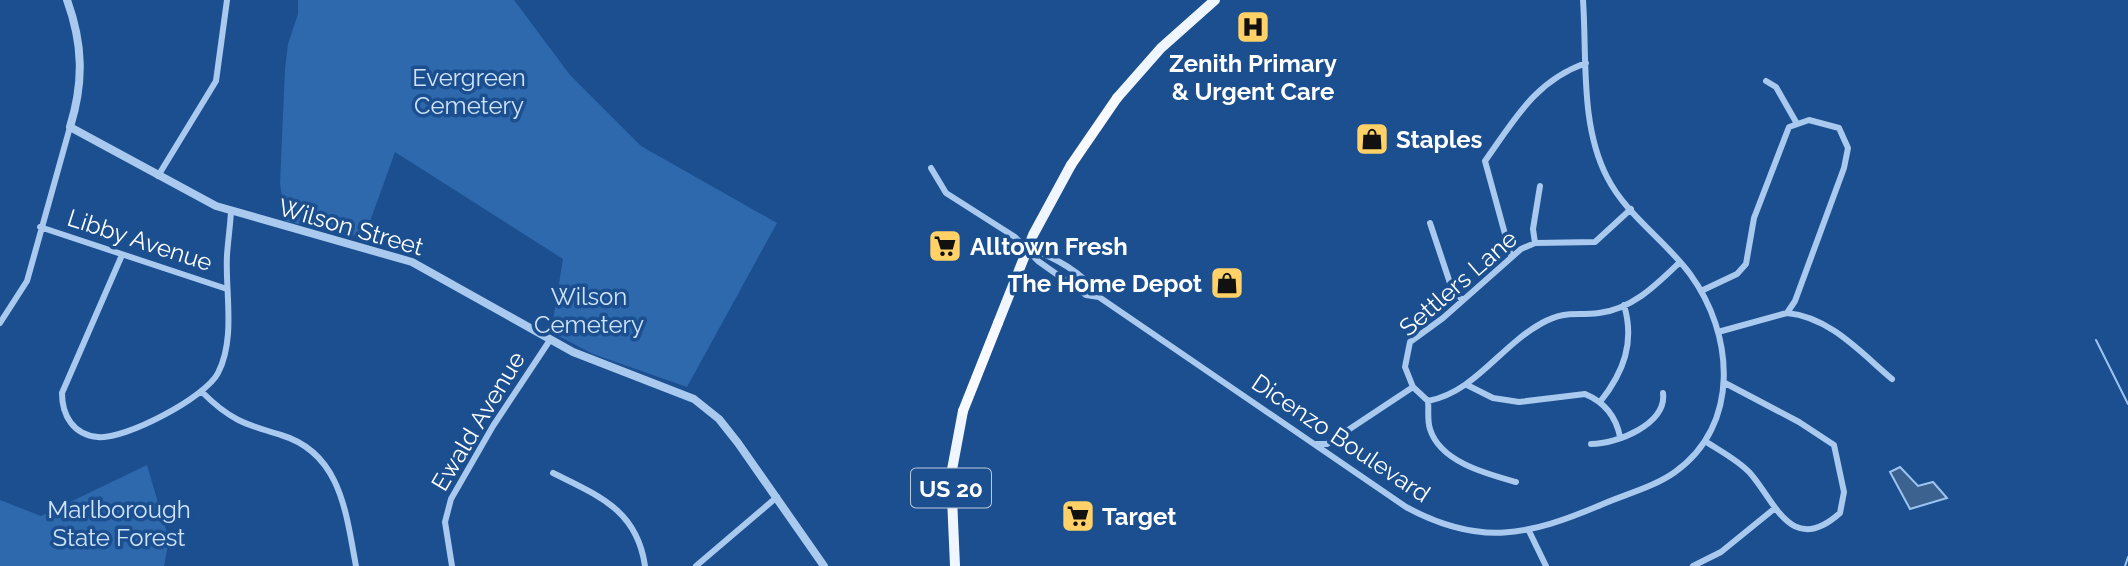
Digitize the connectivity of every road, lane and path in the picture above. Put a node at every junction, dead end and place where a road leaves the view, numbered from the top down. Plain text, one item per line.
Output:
1 (67, 0) edge
2 (227, 0) edge
3 (1215, 0) edge
4 (1583, 0) edge
5 (1586, 63) junction
6 (1766, 81) dead end
7 (1117, 97) joint
8 (1796, 122) junction
9 (70, 127) junction
10 (1071, 164) joint
11 (931, 168) dead end
12 (158, 176) junction
13 (1540, 186) dead end
14 (1631, 209) junction
15 (232, 212) junction
16 (1430, 223) dead end
17 (40, 227) junction
18 (1535, 243) junction
19 (1027, 249) junction
20 (122, 255) junction
21 (1511, 256) junction
22 (1680, 262) junction
23 (227, 289) junction
24 (1701, 291) junction
25 (1099, 297) junction
26 (1462, 300) junction
27 (1624, 305) junction
28 (1787, 313) junction
29 (0, 323) edge
30 (998, 323) joint
31 (1718, 332) junction
32 (551, 340) junction
33 (1892, 380) dead end
34 (1725, 383) junction
35 (1467, 385) junction
36 (1413, 387) junction
37 (202, 392) junction
38 (1663, 393) dead end
39 (1428, 401) junction
40 (1600, 402) junction
41 (963, 411) joint
42 (1620, 437) junction
43 (1705, 441) junction
44 (1314, 444) junction
45 (1591, 444) dead end
46 (553, 473) dead end
47 (1516, 482) dead end
48 (777, 497) junction
49 (1774, 509) junction
50 (1529, 531) junction
51 (356, 566) edge
52 (453, 566) edge
53 (645, 566) edge
54 (696, 566) edge
55 (824, 566) edge
56 (956, 566) edge
57 (1546, 566) edge
58 (1693, 566) edge

1 - 9 street
2 - 12 street
3 - 7 main road, US 20
4 - 5 street, Dicenzo Boulevard
5 - 14 street, Dicenzo Boulevard
5 - 21 street
6 - 8 street
7 - 10 highway, US 20
8 - 24 street
8 - 28 street
9 - 12 street, Wilson Street
9 - 17 street
10 - 19 main road, US 20
11 - 19 street
12 - 15 street, Wilson Street
13 - 18 street
14 - 18 street, Settlers Lane
14 - 22 street, Dicenzo Boulevard
15 - 23 street
15 - 32 street, Wilson Street
16 - 26 street
17 - 20 street, Libby Avenue
17 - 29 street
18 - 21 street, Settlers Lane
19 - 25 street, Dicenzo Boulevard
19 - 25 street, Dicenzo Boulevard
19 - 30 main road, US 20
20 - 23 street, Libby Avenue
20 - 37 street
21 - 26 street, Settlers Lane
22 - 24 street, Dicenzo Boulevard
22 - 27 street
23 - 37 street
24 - 31 street, Dicenzo Boulevard
25 - 44 street, Dicenzo Boulevard
26 - 36 street, Settlers Lane
27 - 35 street
27 - 40 street
28 - 31 street
28 - 33 street
30 - 41 highway, US 20
31 - 34 street, Dicenzo Boulevard
32 - 48 street, Wilson Street
32 - 52 street, Ewald Avenue
34 - 43 street, Dicenzo Boulevard
34 - 49 street
35 - 39 street
35 - 40 street
36 - 39 street
36 - 44 street
37 - 51 street
38 - 42 street
39 - 47 street
40 - 42 street
41 - 56 main road, US 20
42 - 45 street
43 - 49 street
43 - 50 street, Dicenzo Boulevard
44 - 50 street, Dicenzo Boulevard
46 - 53 street
48 - 54 street
48 - 55 street, Wilson Street
49 - 58 street
50 - 57 street

